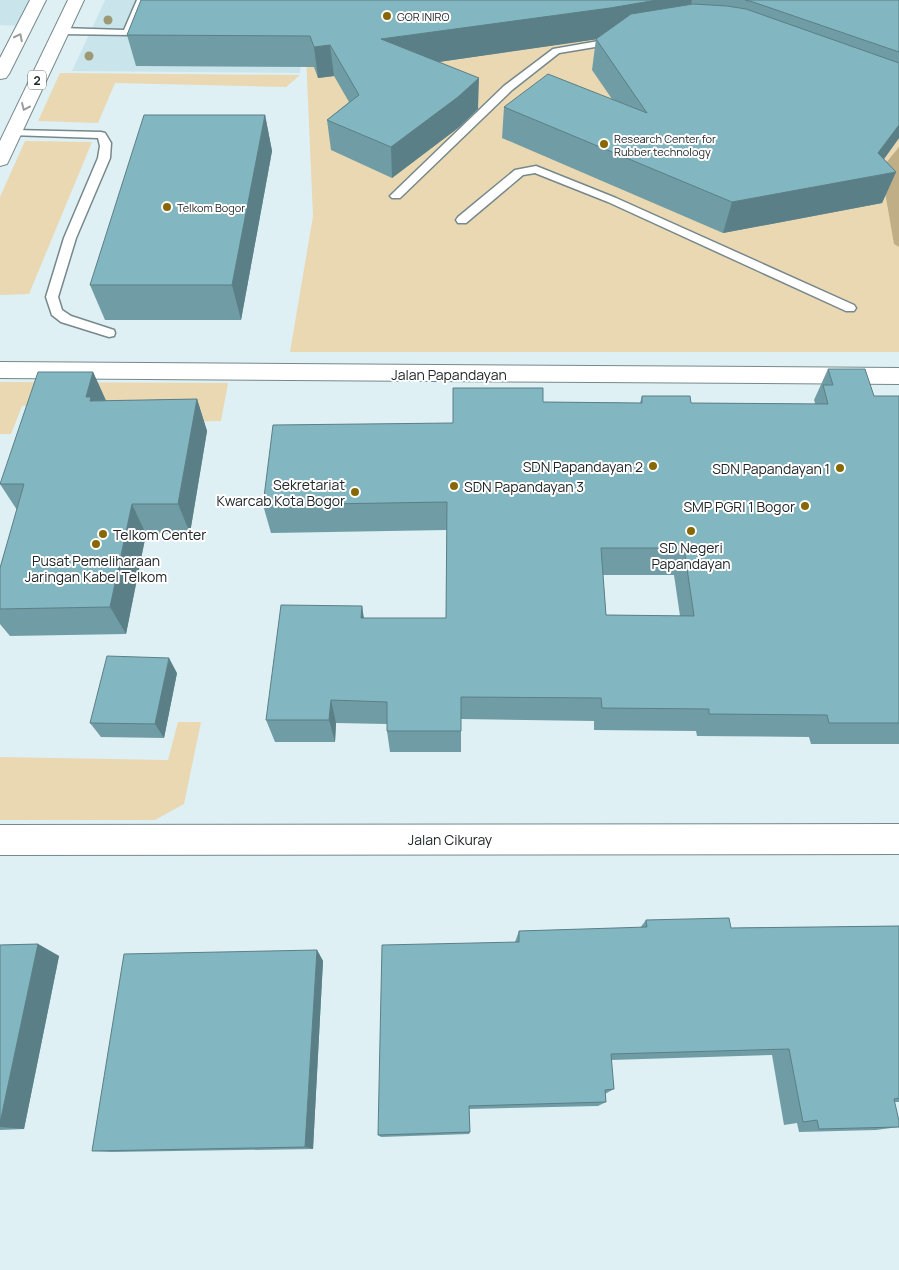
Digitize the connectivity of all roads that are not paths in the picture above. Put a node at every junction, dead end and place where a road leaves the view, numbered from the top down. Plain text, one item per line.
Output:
1 (38, 0) edge
2 (76, 0) edge
3 (142, 0) edge
4 (62, 31) junction
5 (629, 38) edge
6 (0, 74) edge
7 (14, 133) junction
8 (0, 160) edge
9 (396, 196) dead end
10 (462, 220) dead end
11 (850, 308) dead end
12 (109, 333) dead end
13 (0, 370) edge
14 (899, 376) edge
15 (899, 839) edge
16 (0, 840) edge

6 -> 1 main road
2 - 4 main road, 2
3 - 4 lane
4 -> 7 main road, 2
5 - 9 lane
7 - 8 main road, 2
7 - 12 lane
10 - 11 lane
13 - 14 main road, Jalan Papandayan
15 - 16 main road, Jalan Cikuray

